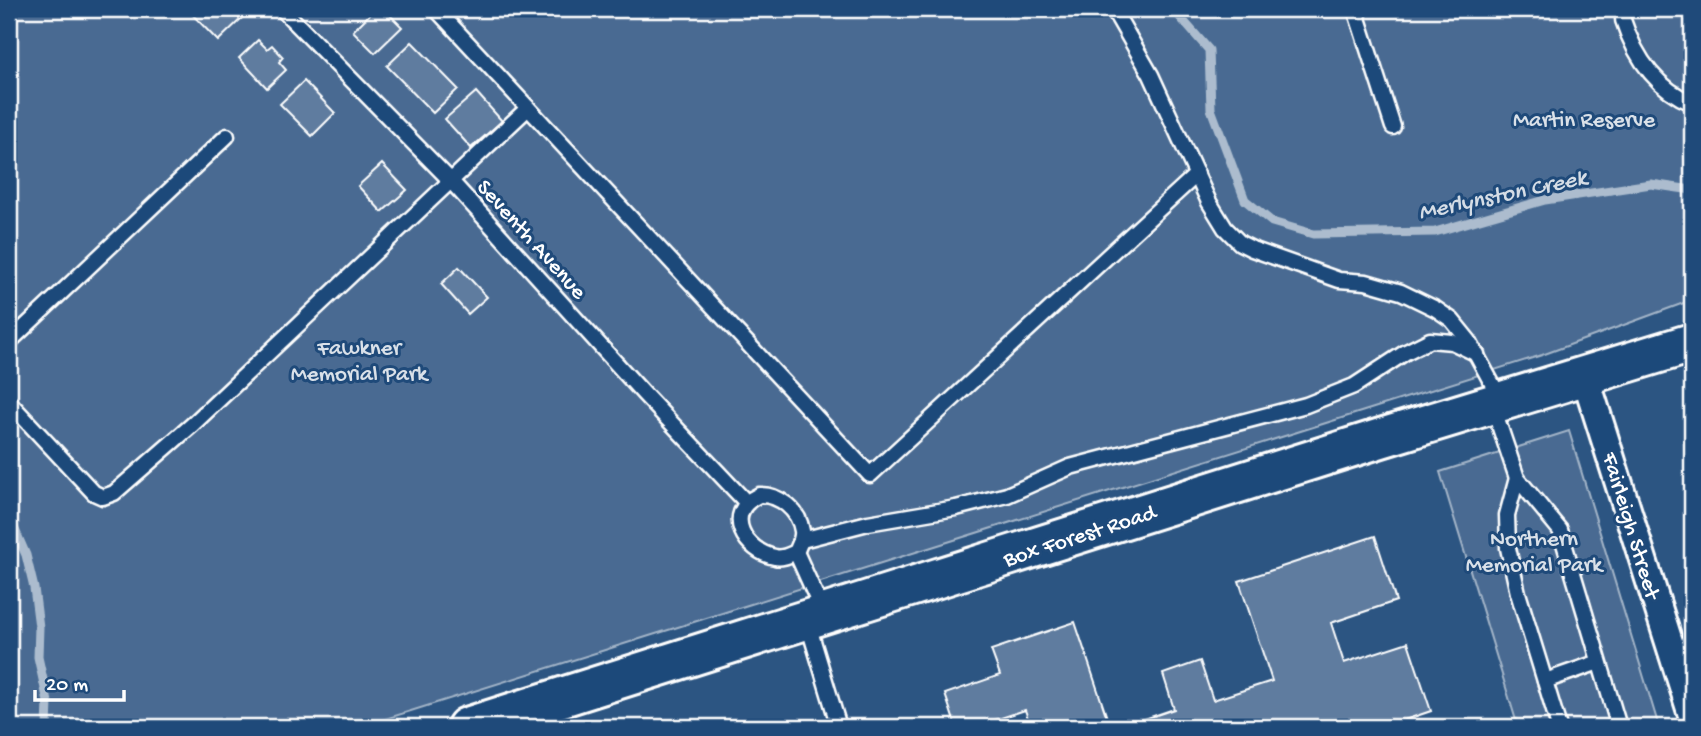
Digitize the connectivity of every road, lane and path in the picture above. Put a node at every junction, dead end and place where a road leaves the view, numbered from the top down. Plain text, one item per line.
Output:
1 (282, 9) edge
2 (436, 9) edge
3 (1113, 9) edge
4 (1355, 9) edge
5 (1623, 20) dead end
6 (1692, 103) edge
7 (528, 108) junction
8 (1392, 127) dead end
9 (227, 136) dead end
10 (1197, 174) junction
11 (450, 180) junction
12 (9, 342) edge
13 (1692, 343) edge
14 (1477, 354) junction
15 (1585, 376) junction
16 (9, 402) edge
17 (1497, 403) junction
18 (1517, 478) junction
19 (746, 502) junction
20 (799, 546) junction
21 (815, 618) junction
22 (1600, 662) junction
23 (1545, 681) junction
24 (1692, 715) edge
25 (547, 716) edge
26 (467, 727) edge
27 (839, 727) edge
28 (1559, 727) edge
29 (1619, 727) edge

1 - 11 lane, Seventh Avenue
2 - 7 lane
3 - 10 lane
4 - 8 lane
5 - 6 lane
7 - 10 lane
7 - 11 lane
9 - 12 lane
10 - 14 lane
11 - 16 lane
11 - 19 lane, Seventh Avenue
13 - 15 street, Box Forest Road
14 - 17 lane
14 - 20 lane
15 - 17 street, Box Forest Road
15 - 24 street, Fairleigh Street
17 - 18 lane
17 - 21 street, Box Forest Road
18 - 22 lane
18 - 23 lane
19 - 20 lane
19 - 20 lane
20 - 21 lane
21 - 25 street, Box Forest Road
21 - 27 lane
22 - 23 lane
22 - 29 lane
23 - 28 lane
25 - 26 street, Box Forest Road

